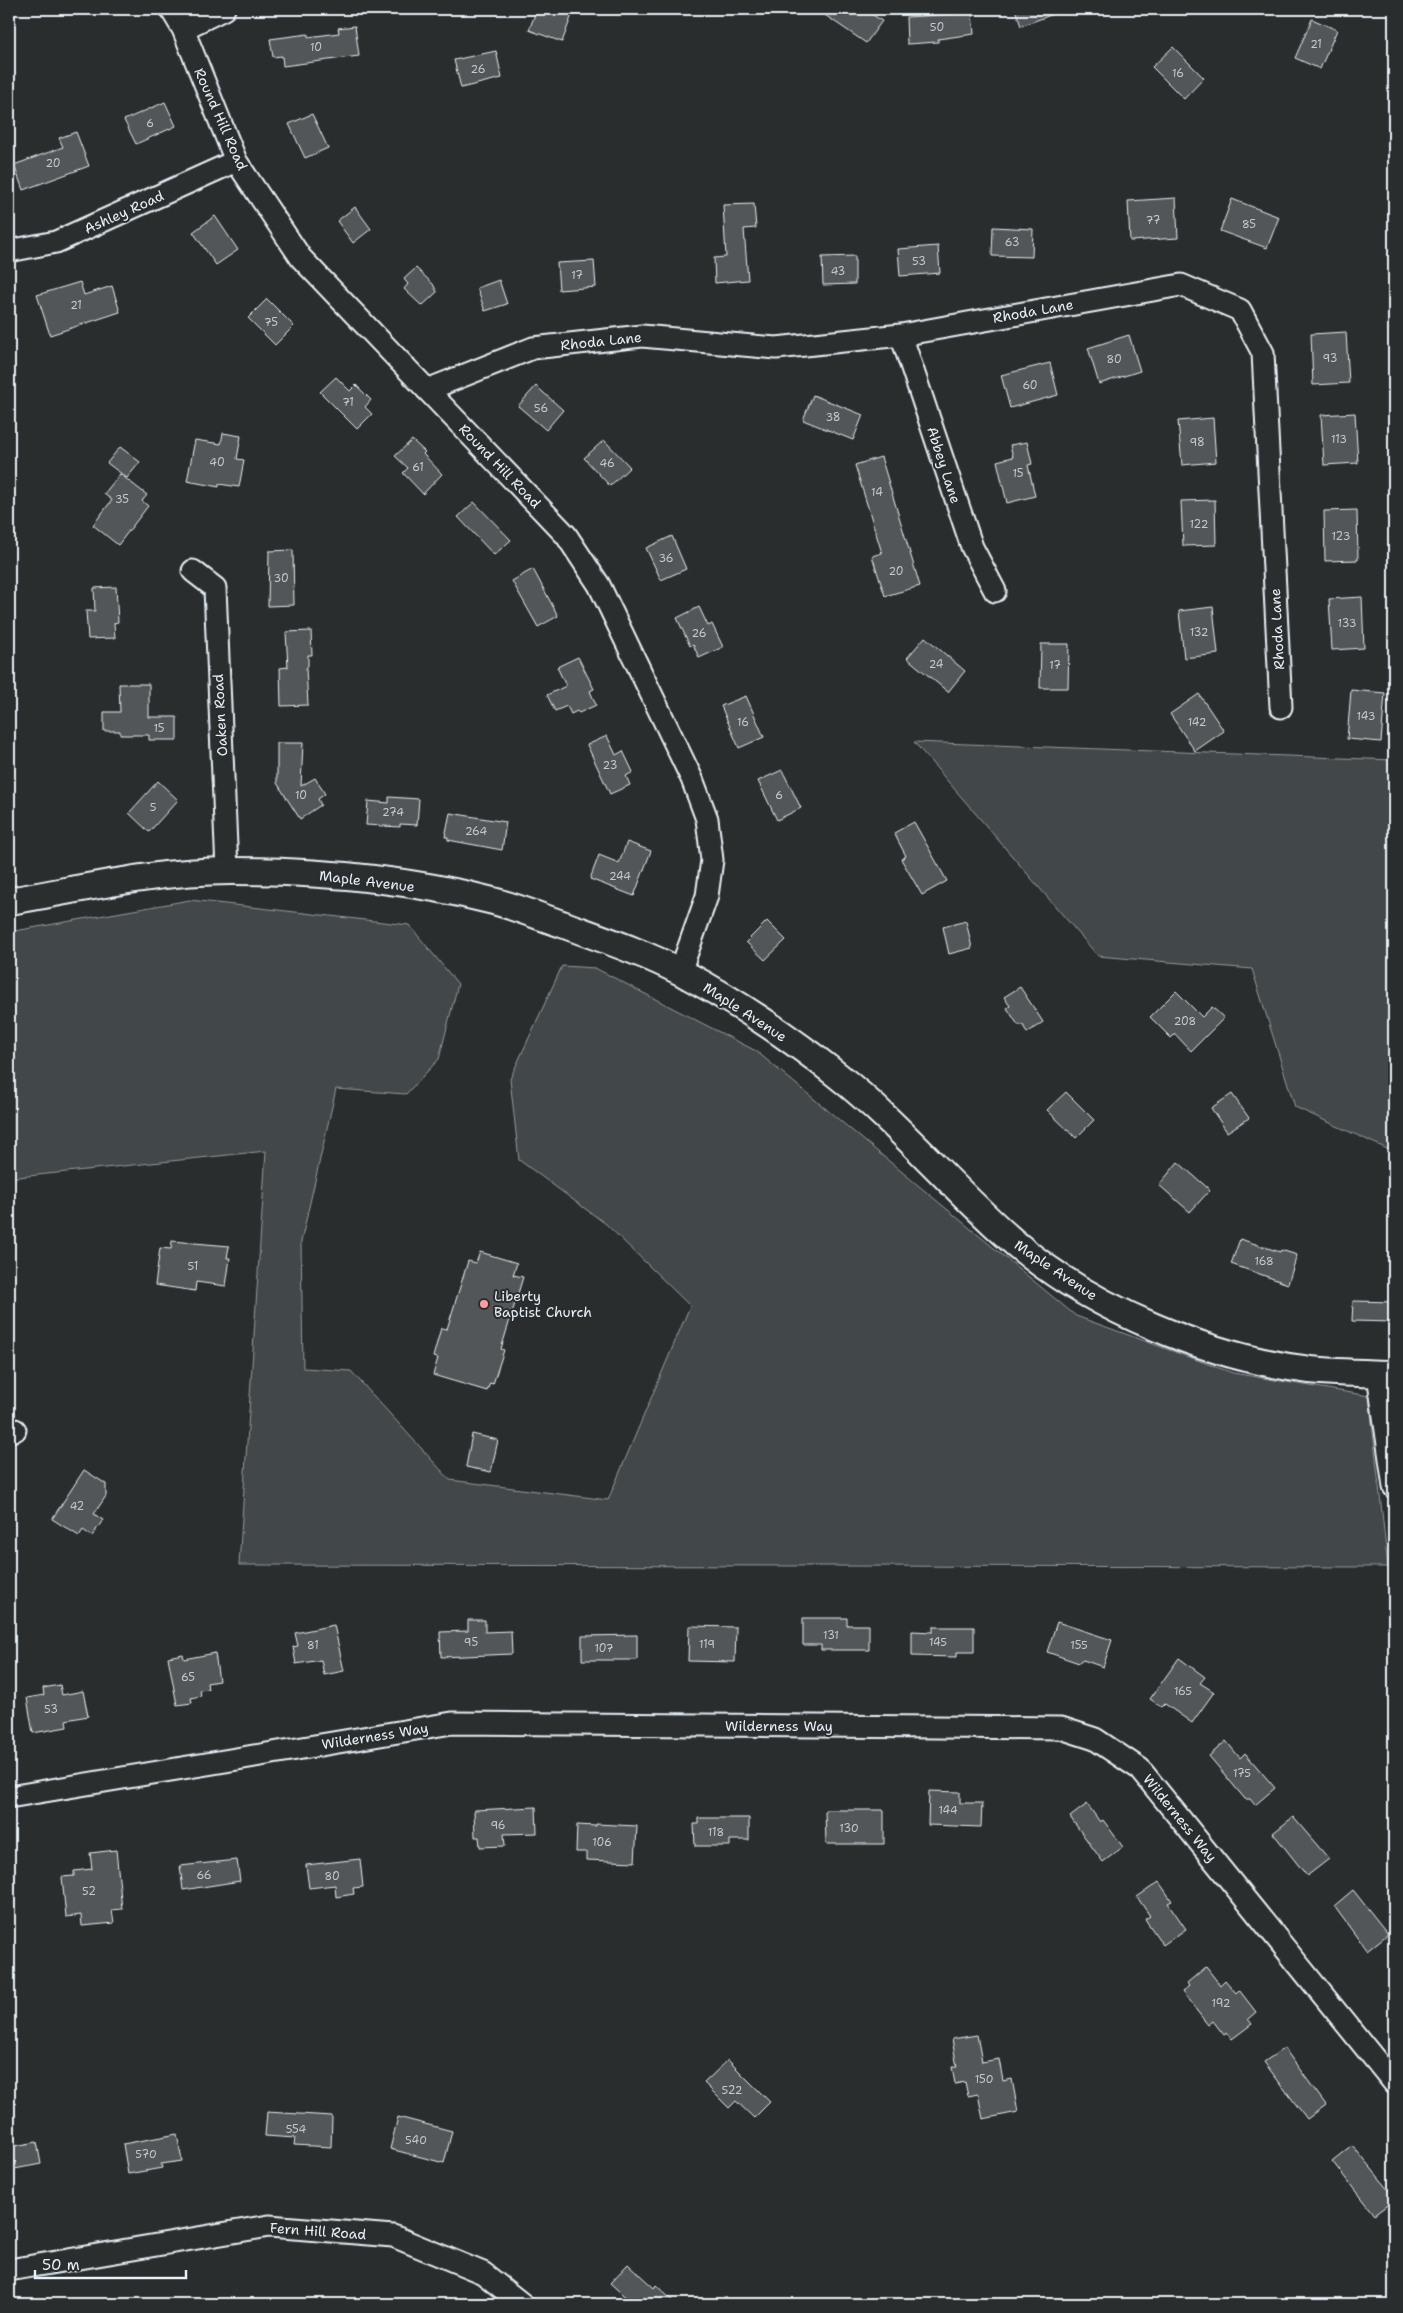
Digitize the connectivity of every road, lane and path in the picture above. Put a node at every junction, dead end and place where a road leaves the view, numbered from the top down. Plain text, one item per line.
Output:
1 (171, 9) edge
2 (224, 9) edge
3 (183, 29) junction
4 (236, 161) junction
5 (9, 251) edge
6 (901, 335) junction
7 (427, 390) junction
8 (192, 571) dead end
9 (995, 591) dead end
10 (1281, 707) dead end
11 (227, 870) junction
12 (9, 901) edge
13 (680, 972) junction
14 (1386, 1374) edge
15 (1394, 1487) edge
16 (9, 1797) edge
17 (1394, 2083) edge
18 (9, 2270) edge
19 (522, 2304) edge

1 - 3 street, Round Hill Road
2 - 3 street
3 - 4 street, Round Hill Road
4 - 5 street, Ashley Road
4 - 7 street, Round Hill Road
6 - 7 street, Rhoda Lane
6 - 9 street, Abbey Lane
6 - 10 street, Rhoda Lane
7 - 13 street, Round Hill Road
8 - 11 street, Oaken Road
11 - 12 main road, Maple Avenue
11 - 13 main road, Maple Avenue
13 - 14 main road, Maple Avenue
14 - 15 street
16 - 17 street, Wilderness Way
18 - 19 street, Fern Hill Road

